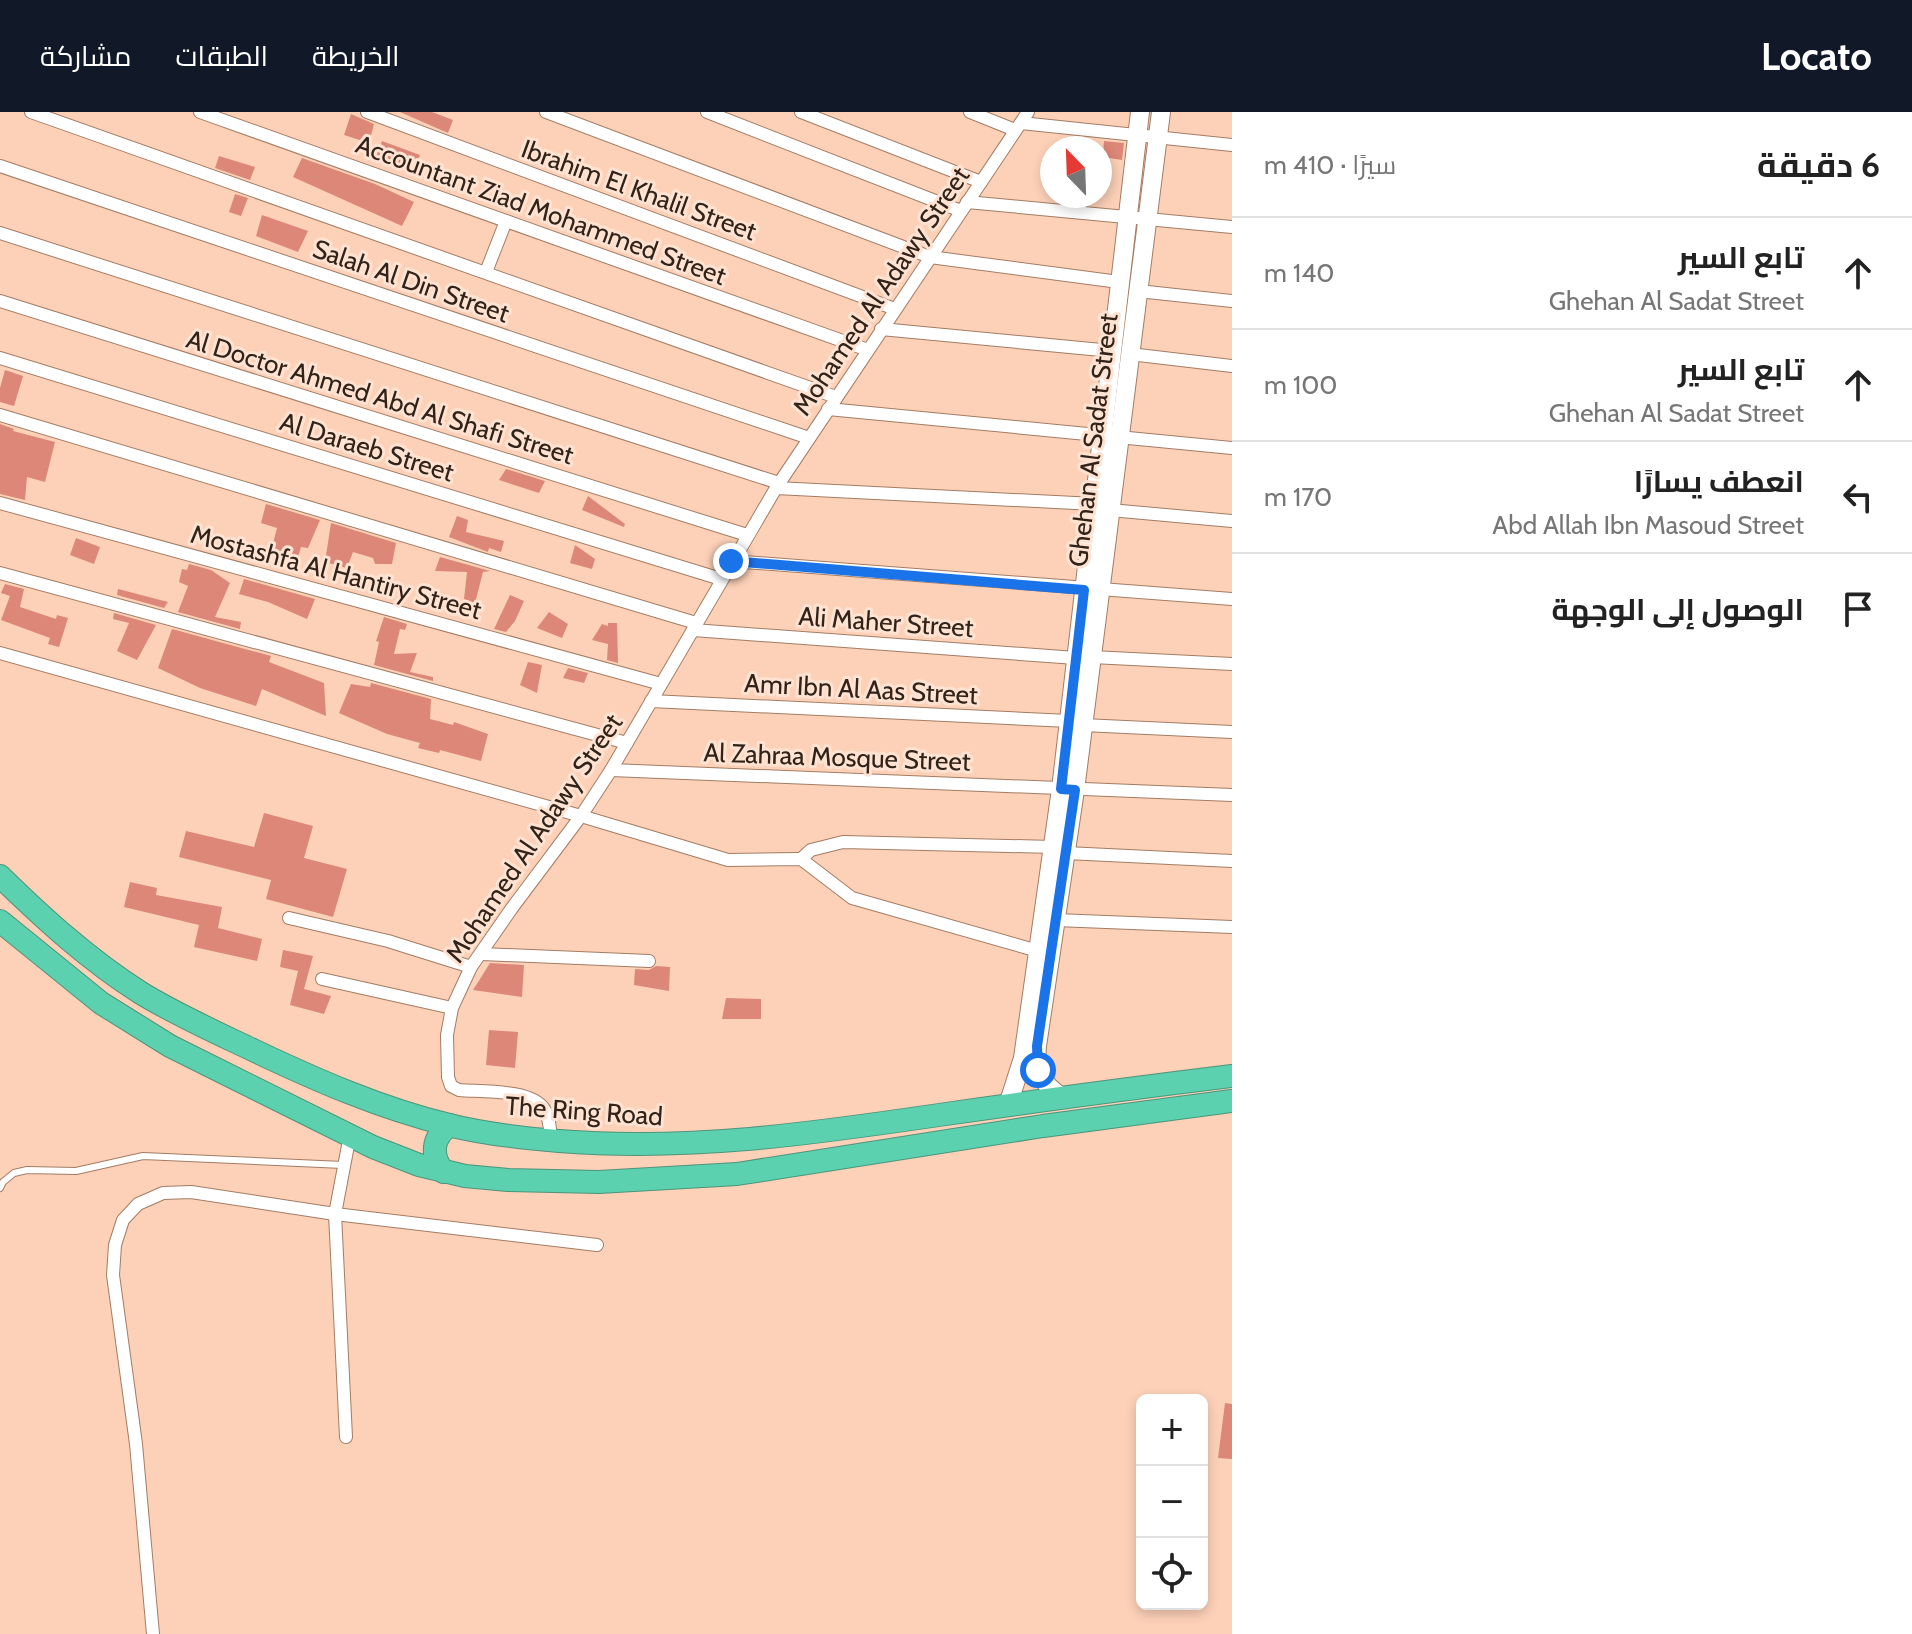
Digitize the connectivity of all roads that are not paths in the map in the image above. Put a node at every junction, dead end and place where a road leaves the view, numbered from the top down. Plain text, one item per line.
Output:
1 (31, 112) edge
2 (200, 112) edge
3 (367, 112) edge
4 (546, 112) edge
5 (707, 112) edge
6 (801, 112) edge
7 (970, 112) edge
8 (1140, 112) edge
9 (1161, 112) edge
10 (1021, 122) edge
11 (1137, 136) junction
12 (1158, 138) junction
13 (1232, 145) edge
14 (0, 166) edge
15 (981, 182) junction
16 (964, 207) junction
17 (1128, 216) junction
18 (1147, 219) junction
19 (506, 221) junction
20 (1232, 227) edge
21 (0, 233) edge
22 (930, 257) junction
23 (486, 272) junction
24 (1119, 282) junction
25 (1138, 291) junction
26 (0, 301) edge
27 (1232, 301) edge
28 (895, 309) junction
29 (881, 329) junction
30 (868, 350) junction
31 (1121, 352) junction
32 (0, 358) edge
33 (1232, 366) edge
34 (836, 397) junction
35 (828, 409) junction
36 (0, 415) edge
37 (1111, 435) junction
38 (809, 438) junction
39 (1232, 448) edge
40 (777, 486) junction
41 (0, 503) edge
42 (1102, 507) junction
43 (1232, 521) edge
44 (747, 535) junction
45 (731, 561) junction
46 (0, 573) edge
47 (721, 579) junction
48 (1092, 590) junction
49 (1232, 599) edge
50 (694, 626) junction
51 (0, 653) edge
52 (1084, 658) junction
53 (1232, 664) edge
54 (661, 684) junction
55 (651, 701) junction
56 (1076, 723) junction
57 (1232, 732) edge
58 (627, 743) junction
59 (611, 770) junction
60 (1068, 789) junction
61 (1232, 795) edge
62 (581, 816) junction
63 (1059, 850) junction
64 (801, 859) junction
65 (1232, 861) edge
66 (0, 876) edge
67 (289, 918) dead end
68 (1056, 920) junction
69 (0, 921) edge
70 (1232, 927) edge
71 (1038, 951) junction
72 (482, 954) junction
73 (649, 961) dead end
74 (471, 967) junction
75 (322, 979) dead end
76 (452, 1008) junction
77 (1232, 1076) edge
78 (332, 1088) junction
79 (1062, 1097) junction
80 (1232, 1101) edge
81 (1008, 1105) junction
82 (321, 1123) junction
83 (450, 1125) junction
84 (350, 1135) junction
85 (551, 1140) junction
86 (345, 1165) junction
87 (444, 1172) junction
88 (0, 1188) edge
89 (335, 1214) junction
90 (597, 1245) dead end
91 (346, 1437) dead end
92 (153, 1634) edge

1 - 23 street
2 - 19 street, Accountant Ziad Mohammed Street
3 - 28 street, Ibrahim El Khalil Street
4 - 22 street
5 - 16 street
6 - 15 street
7 - 10 street
8 - 11 main road, Ghehan Al Sadat Street
9 - 12 main road, Ghehan Al Sadat Street
10 - 11 street
10 - 15 street, Mohamed Al Adawy Street
11 - 12 street
11 - 17 main road, Ghehan Al Sadat Street
12 - 13 street
12 - 18 main road, Ghehan Al Sadat Street
14 - 38 street, Salah Al Din Street
15 - 16 street, Mohamed Al Adawy Street
16 - 17 street
16 - 22 street, Mohamed Al Adawy Street
17 - 18 street
17 - 24 main road, Ghehan Al Sadat Street
18 - 20 street
18 - 25 main road, Ghehan Al Sadat Street
19 - 23 street
19 - 30 street, Accountant Ziad Mohammed Street
21 - 40 street
22 - 24 street
22 - 28 street, Mohamed Al Adawy Street
23 - 34 street
24 - 31 main road, Ghehan Al Sadat Street
25 - 27 street
25 - 31 main road, Ghehan Al Sadat Street
26 - 44 street, Al Doctor Ahmed Abd Al Shafi Street
28 - 29 street, Mohamed Al Adawy Street
29 - 30 street, Mohamed Al Adawy Street
29 - 31 street
30 - 34 street, Mohamed Al Adawy Street
31 - 33 street
31 - 37 main road, Ghehan Al Sadat Street
32 - 47 street, Al Daraeb Street
34 - 35 street, Mohamed Al Adawy Street
35 - 37 street
35 - 38 street, Mohamed Al Adawy Street
36 - 50 street, Ali Maher Street
37 - 39 street
37 - 42 main road, Ghehan Al Sadat Street
38 - 40 street, Mohamed Al Adawy Street
40 - 42 street
40 - 44 street, Mohamed Al Adawy Street
41 - 54 street, Mostashfa Al Hantiry Street
42 - 43 street
42 - 48 main road, Ghehan Al Sadat Street
44 - 45 street, Mohamed Al Adawy Street
45 - 47 street, Mohamed Al Adawy Street
45 - 48 street
46 - 58 street
47 - 50 street, Mohamed Al Adawy Street
48 - 49 street
48 - 52 main road, Ghehan Al Sadat Street
50 - 52 street, Ali Maher Street
50 - 54 street, Mohamed Al Adawy Street
51 - 62 street
52 - 53 street, Ali Maher Street
52 - 56 main road, Ghehan Al Sadat Street
54 - 55 street, Mohamed Al Adawy Street
55 - 56 street, Amr Ibn Al Aas Street
55 - 58 street, Mohamed Al Adawy Street
56 - 57 street, Amr Ibn Al Aas Street
56 - 60 main road, Ghehan Al Sadat Street
58 - 59 street, Mohamed Al Adawy Street
59 - 60 street, Al Zahraa Mosque Street
59 - 62 street, Mohamed Al Adawy Street
60 - 61 street, Al Zahraa Mosque Street
60 - 63 main road, Ghehan Al Sadat Street
62 - 64 street
62 - 72 street, Mohamed Al Adawy Street
63 - 64 street
63 - 65 street
63 - 68 main road, Ghehan Al Sadat Street
63 - 71 main road, Ghehan Al Sadat Street
64 - 71 street
66 - 78 highway, The Ring Road
67 - 74 street
68 - 70 street
68 - 79 main road, Ghehan Al Sadat Street
69 - 82 highway
71 - 81 main road, Ghehan Al Sadat Street
72 - 73 street
72 - 74 street, Mohamed Al Adawy Street
74 - 76 street, Mohamed Al Adawy Street
75 - 76 street
76 - 85 street, Mohamed Al Adawy Street
77 - 79 highway, The Ring Road
78 - 82 highway
78 - 83 highway, The Ring Road
79 - 81 highway, The Ring Road
80 - 87 highway
81 - 85 highway, The Ring Road
82 - 84 highway
83 - 85 highway, The Ring Road
83 - 87 highway
84 - 86 street
84 - 87 highway
86 - 88 lane
86 - 89 street
89 - 90 street
89 - 91 street
89 - 92 street

